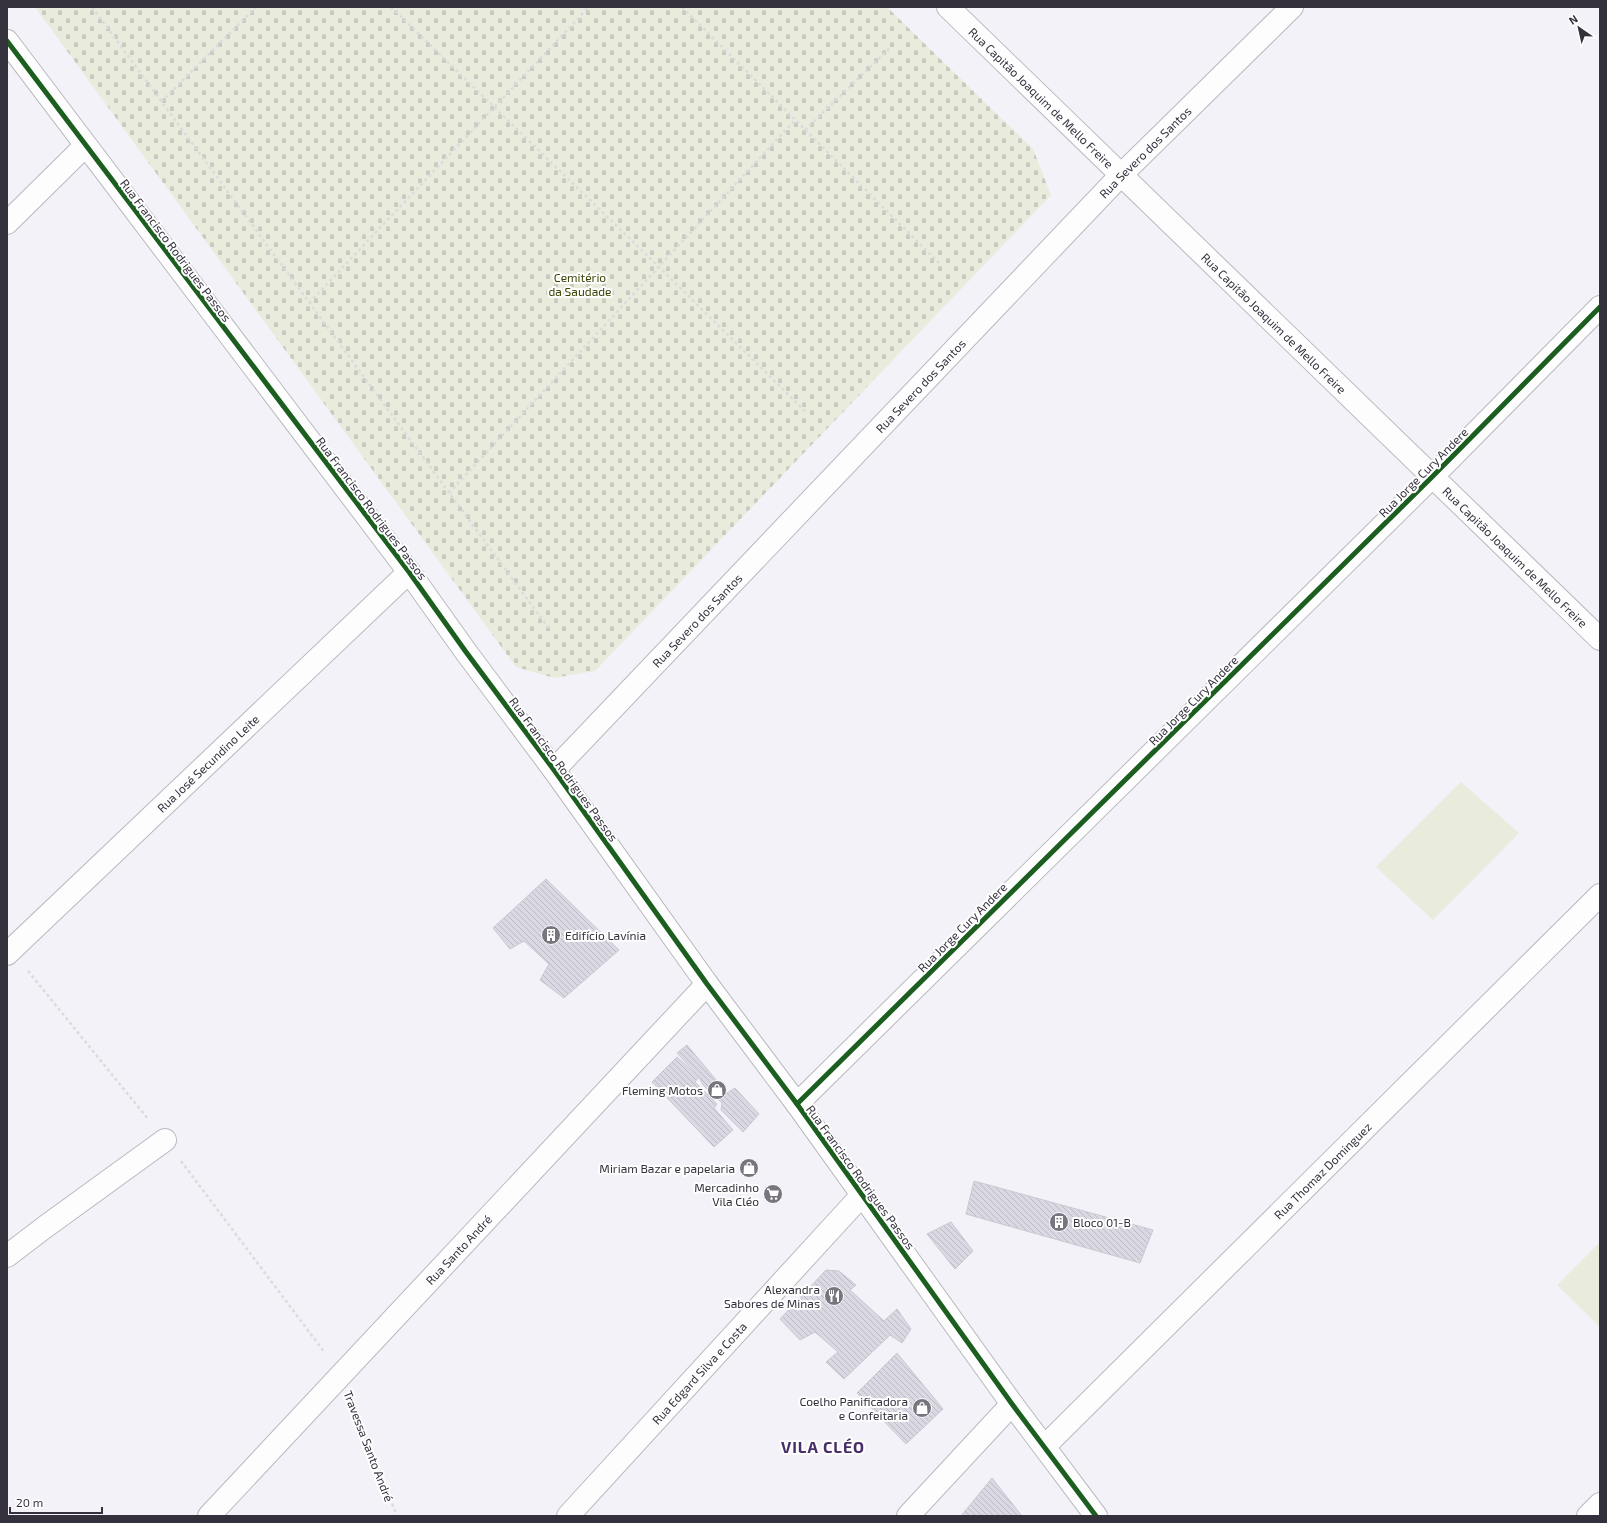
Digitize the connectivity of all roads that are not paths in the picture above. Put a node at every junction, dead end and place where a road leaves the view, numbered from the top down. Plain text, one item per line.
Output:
1 (948, 7) edge
2 (1292, 7) edge
3 (7, 41) edge
4 (85, 146) junction
5 (1121, 175) junction
6 (7, 223) edge
7 (1600, 307) edge
8 (1432, 477) junction
9 (408, 572) junction
10 (1600, 638) edge
11 (554, 770) junction
12 (1600, 895) edge
13 (7, 954) edge
14 (707, 984) junction
15 (797, 1104) junction
16 (165, 1140) dead end
17 (862, 1195) junction
18 (7, 1256) edge
19 (1012, 1404) junction
20 (1045, 1446) junction
21 (1600, 1504) edge
22 (209, 1516) edge
23 (568, 1516) edge
24 (908, 1516) edge
25 (1096, 1516) edge
26 (1588, 1516) edge

1 - 5 street, Rua Capitão Joaquim de Mello Freire
2 - 5 street, Rua Severo dos Santos
3 - 4 street, Rua Francisco Rodrigues Passos
4 - 6 street
4 - 9 street, Rua Francisco Rodrigues Passos
5 - 8 street, Rua Capitão Joaquim de Mello Freire
5 - 11 street, Rua Severo dos Santos
7 - 8 street, Rua Jorge Cury Andere
8 - 10 street, Rua Capitão Joaquim de Mello Freire
8 - 15 street, Rua Jorge Cury Andere
9 - 11 street, Rua Francisco Rodrigues Passos
9 - 13 street, Rua José Secundino Leite
11 - 14 street, Rua Francisco Rodrigues Passos
12 - 20 street, Rua Thomaz Dominguez
14 - 15 street, Rua Francisco Rodrigues Passos
14 - 22 street, Rua Santo André
15 - 17 street, Rua Francisco Rodrigues Passos
16 - 18 street
17 - 19 street, Rua Francisco Rodrigues Passos
17 - 23 street, Rua Edgard Silva e Costa
19 - 20 street, Rua Francisco Rodrigues Passos
19 - 24 street
20 - 25 street, Rua Francisco Rodrigues Passos
21 - 26 street

